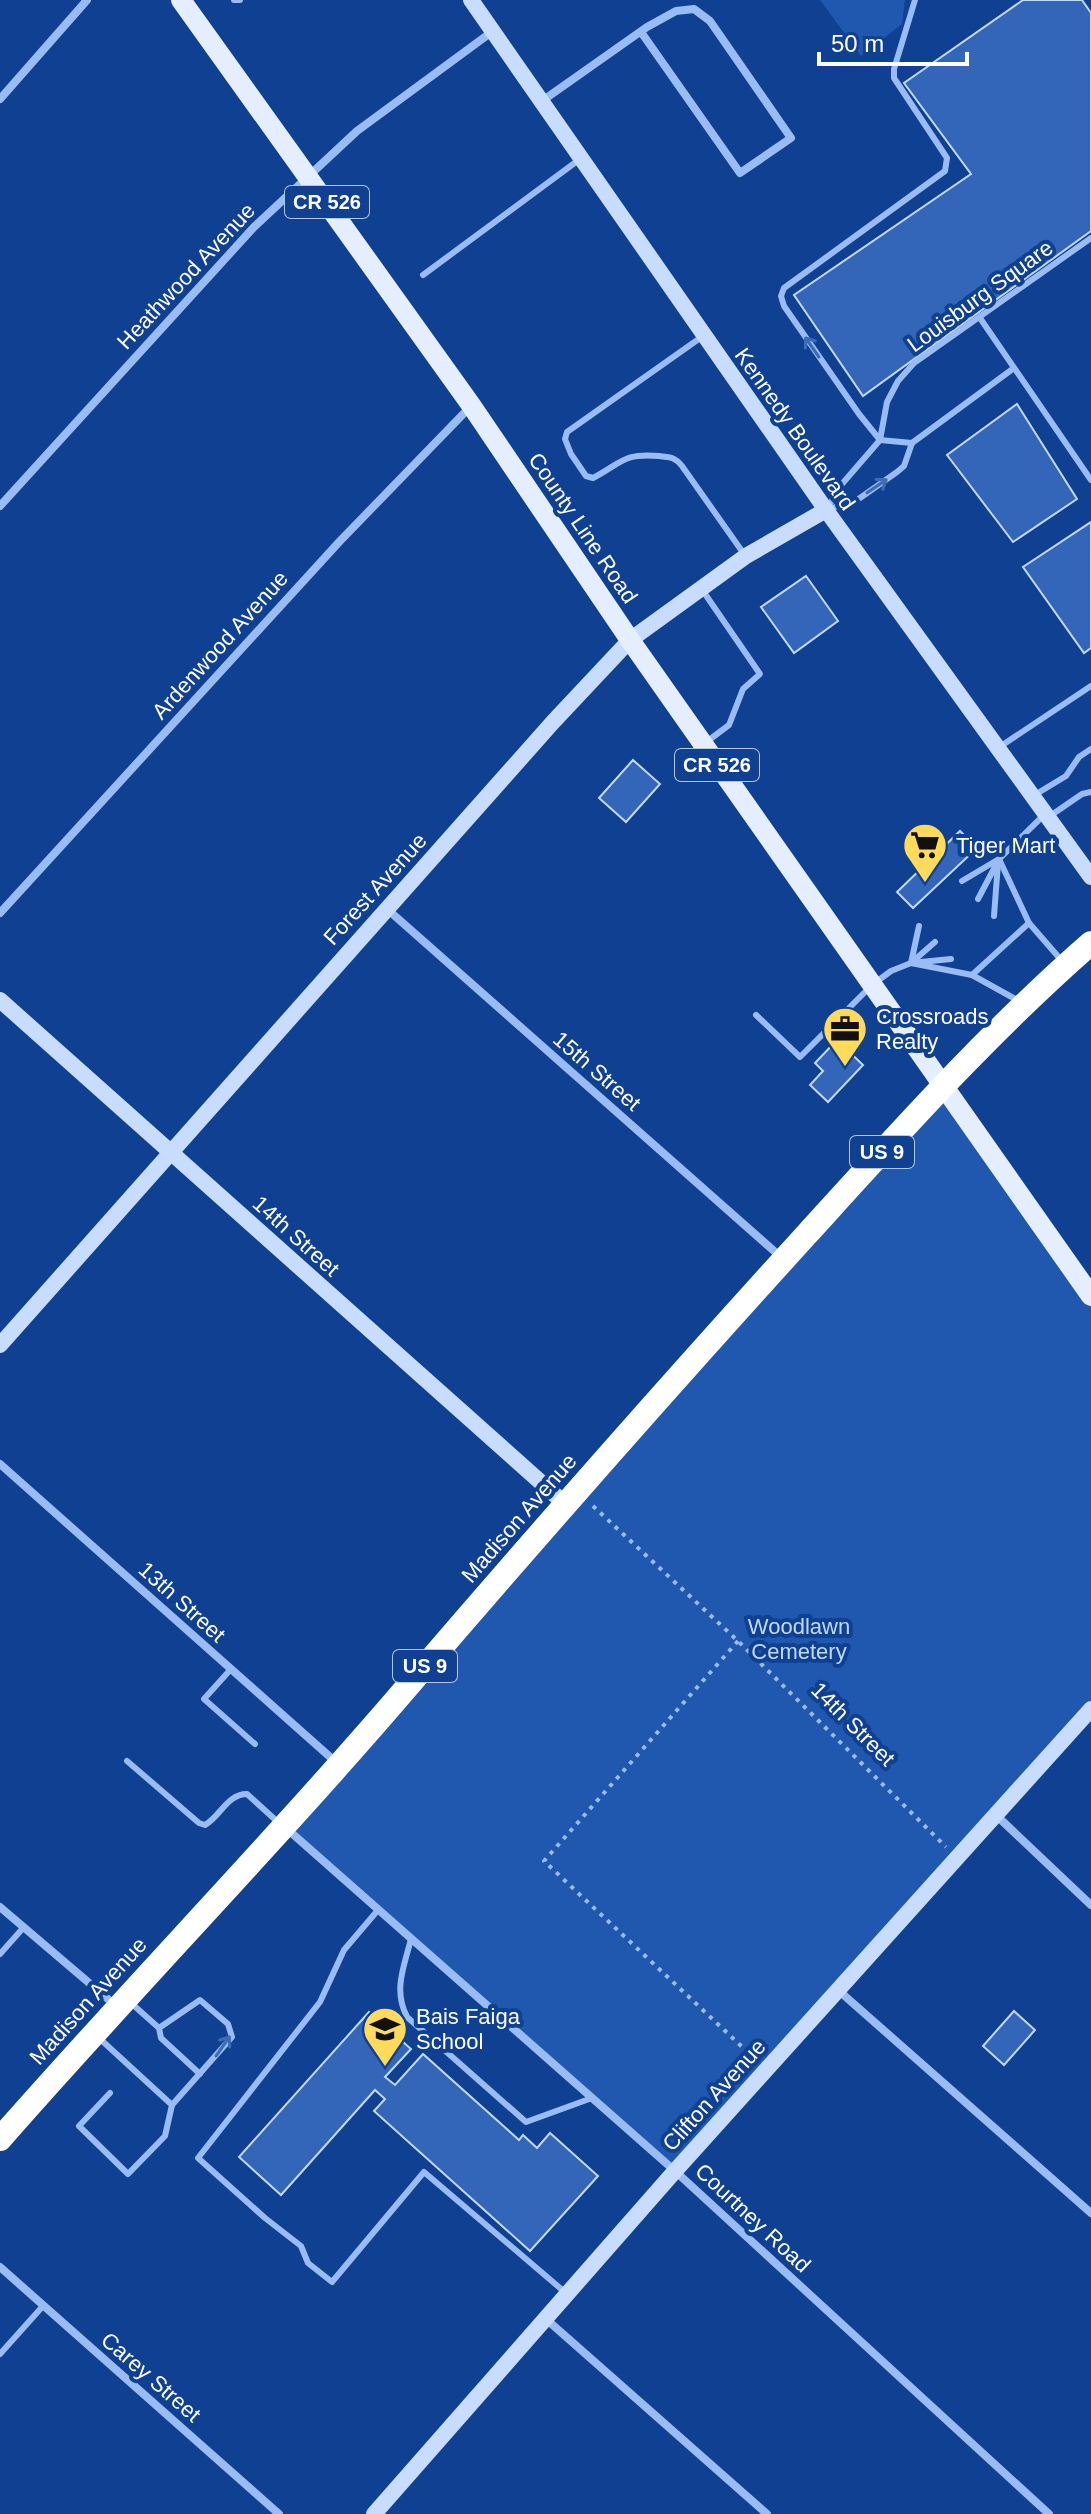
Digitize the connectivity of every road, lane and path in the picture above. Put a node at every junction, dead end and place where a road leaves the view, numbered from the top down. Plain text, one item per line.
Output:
1 (87, 0) edge
2 (181, 0) edge
3 (471, 0) edge
4 (915, 0) edge
5 (493, 31) junction
6 (641, 32) junction
7 (0, 99) edge
8 (541, 102) junction
9 (580, 159) junction
10 (308, 175) junction
11 (1091, 238) edge
12 (423, 275) dead end
13 (980, 318) junction
14 (703, 336) junction
15 (1014, 368) junction
16 (471, 405) junction
17 (880, 440) junction
18 (912, 443) junction
19 (1091, 480) edge
20 (0, 506) edge
21 (826, 510) junction
22 (746, 556) junction
23 (701, 588) junction
24 (630, 640) junction
25 (1091, 686) edge
26 (703, 744) junction
27 (1091, 749) edge
28 (996, 750) junction
29 (1091, 792) edge
30 (1033, 797) junction
31 (1047, 815) junction
32 (999, 859) junction
33 (1091, 877) edge
34 (962, 881) dead end
35 (978, 899) dead end
36 (386, 909) junction
37 (0, 913) edge
38 (994, 916) dead end
39 (1029, 923) junction
40 (919, 926) dead end
41 (935, 942) dead end
42 (1091, 943) edge
43 (951, 959) dead end
44 (911, 963) junction
45 (1065, 965) junction
46 (972, 975) junction
47 (872, 985) junction
48 (0, 1000) edge
49 (1026, 1004) junction
50 (756, 1015) dead end
51 (944, 1085) junction
52 (170, 1152) junction
53 (784, 1260) junction
54 (1088, 1285) edge
55 (0, 1345) edge
56 (0, 1464) edge
57 (570, 1497) junction
58 (738, 1641) junction
59 (231, 1669) junction
60 (1091, 1709) edge
61 (255, 1744) dead end
62 (127, 1761) dead end
63 (340, 1766) junction
64 (997, 1816) junction
65 (283, 1826) junction
66 (958, 1858) junction
67 (1091, 1905) edge
68 (0, 1907) edge
69 (378, 1910) junction
70 (24, 1927) junction
71 (411, 1939) junction
72 (0, 1954) edge
73 (838, 1990) junction
74 (121, 2002) junction
75 (159, 2028) junction
76 (93, 2033) junction
77 (767, 2070) junction
78 (200, 2074) junction
79 (110, 2093) dead end
80 (592, 2098) junction
81 (172, 2105) junction
82 (0, 2139) edge
83 (675, 2171) junction
84 (1091, 2213) edge
85 (0, 2267) edge
86 (567, 2294) junction
87 (43, 2306) junction
88 (546, 2318) junction
89 (0, 2354) edge
90 (279, 2514) edge
91 (374, 2514) edge
92 (767, 2514) edge
93 (1049, 2514) edge

1 - 7 street
2 - 10 main road, County Line Road / CR 526
3 - 5 street, Kennedy Boulevard
17 -> 4 lane
5 - 8 street, Kennedy Boulevard
5 - 10 street, Heathwood Avenue
6 - 6 street
6 - 8 street
8 - 9 street, Kennedy Boulevard
9 - 12 lane
9 - 14 street, Kennedy Boulevard
10 - 16 main road, County Line Road / CR 526
10 - 20 street, Heathwood Avenue
11 - 13 lane, Louisburg Square
13 - 15 lane
13 - 17 lane, Louisburg Square
14 - 21 street, Kennedy Boulevard
14 - 22 lane
15 - 18 lane
15 - 19 lane
16 - 24 main road, County Line Road / CR 526
16 - 37 street, Ardenwood Avenue
17 - 18 lane
17 - 21 lane, Louisburg Square
21 -> 18 lane
21 - 22 street, Forest Avenue
21 - 28 street, Kennedy Boulevard
22 - 23 street, Forest Avenue
23 - 24 street, Forest Avenue
23 - 26 lane
24 - 26 main road, County Line Road / CR 526
24 - 36 street, Forest Avenue
25 - 28 lane
26 - 47 main road, County Line Road / CR 526
27 - 30 lane
28 - 30 street, Kennedy Boulevard
29 - 31 lane
30 - 31 street, Kennedy Boulevard
31 - 32 lane
31 - 33 street, Kennedy Boulevard
32 - 34 lane
32 - 35 lane
32 - 38 lane
32 - 39 lane
36 - 52 street, Forest Avenue
36 - 53 street, 15th Street
39 - 45 lane
39 - 46 lane
40 - 44 lane
41 - 44 lane
42 - 45 highway, Madison Avenue / US 9
43 - 44 lane
44 - 46 lane
44 - 47 lane
45 - 49 highway, Madison Avenue / US 9
46 - 49 lane
47 - 50 lane
47 - 51 main road, County Line Road / CR 526
48 - 52 street, 14th Street
49 - 51 highway, Madison Avenue / US 9
51 - 53 highway, Madison Avenue / US 9
51 - 54 main road, CR 526
52 - 55 street, Forest Avenue
52 - 57 street, 14th Street
53 - 57 highway, Madison Avenue / US 9
56 - 59 street, 13th Street
57 - 58 path, 14th Street
57 - 63 highway, Madison Avenue / US 9
58 - 66 path, 14th Street
58 - 77 path
59 - 61 lane
59 - 63 street, 13th Street
60 - 64 street, Clifton Avenue
62 - 65 lane
63 - 65 highway, Madison Avenue / US 9
64 - 66 street, Clifton Avenue
64 - 67 street
65 - 69 street, Courtney Road
65 - 74 highway, Madison Avenue / US 9
66 - 73 street, Clifton Avenue
68 - 70 street
69 - 71 street, Courtney Road
69 - 86 lane
70 - 72 lane
70 - 74 street
71 - 80 street, Courtney Road
71 - 80 lane
73 - 77 street, Clifton Avenue
73 - 84 street
74 - 75 lane
74 - 76 highway, Madison Avenue / US 9
75 - 78 lane
78 -> 75 lane
76 - 81 lane
76 - 82 highway, Madison Avenue / US 9
77 - 83 street, Clifton Avenue
78 - 81 lane
79 - 81 lane
80 - 83 street, Courtney Road
83 - 86 street, Clifton Avenue
83 - 93 street, Courtney Road
85 - 87 street, Carey Street
86 - 88 street, Clifton Avenue
87 - 89 lane
87 - 90 street, Carey Street
88 - 91 street, Clifton Avenue
88 - 92 street

